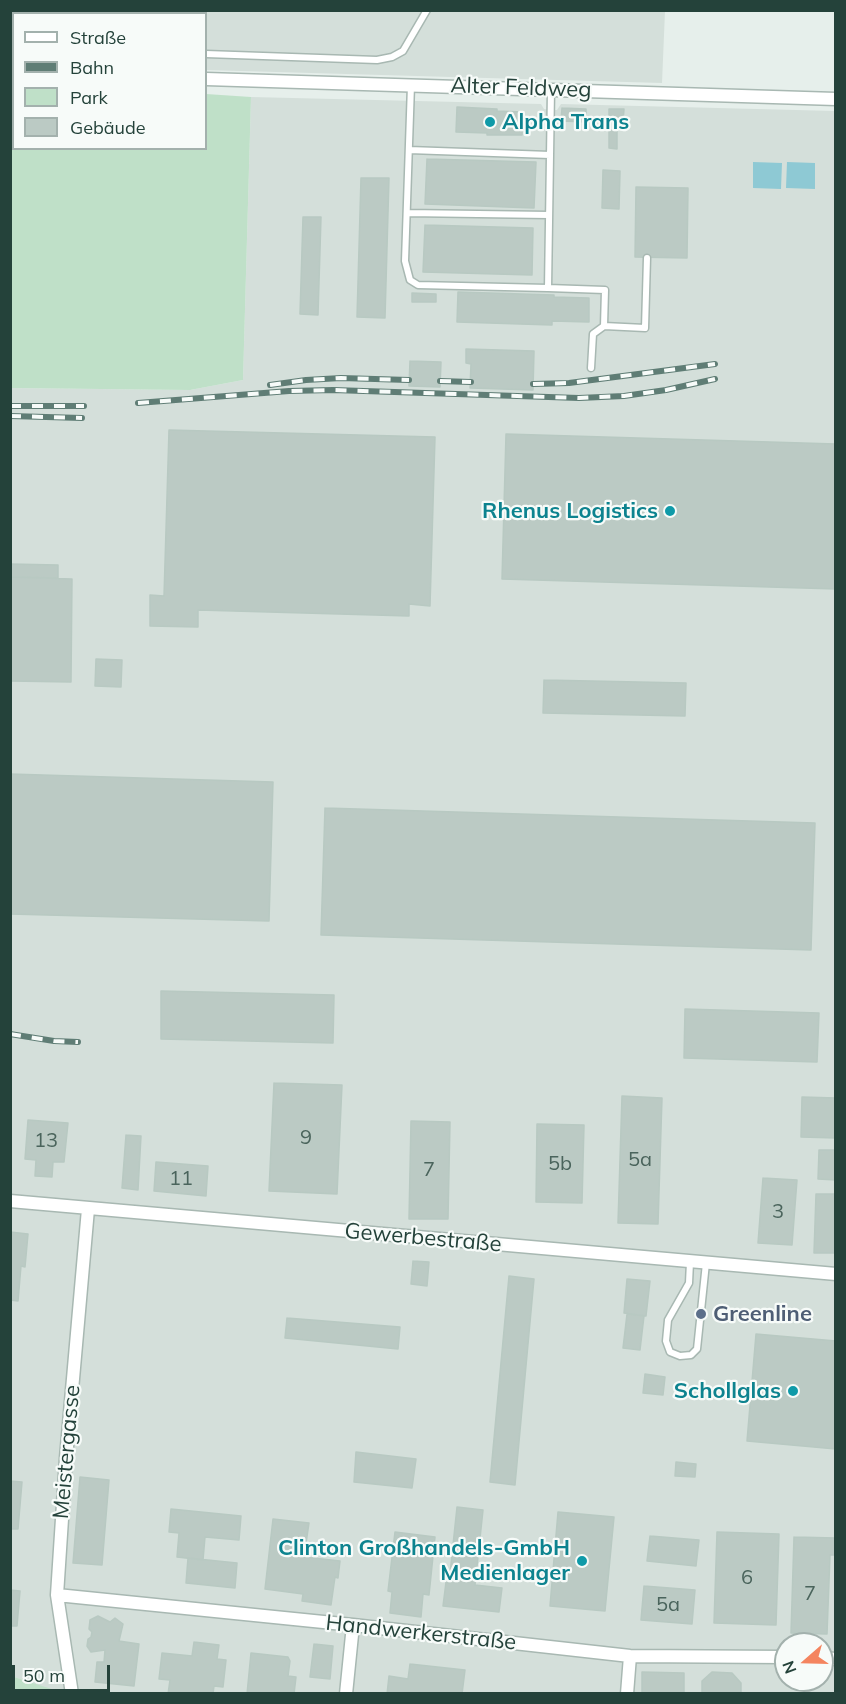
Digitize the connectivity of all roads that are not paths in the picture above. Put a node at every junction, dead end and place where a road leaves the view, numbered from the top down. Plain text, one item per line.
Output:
1 (427, 10) edge
2 (207, 54) edge
3 (207, 79) edge
4 (411, 85) junction
5 (551, 90) junction
6 (836, 99) edge
7 (409, 150) junction
8 (550, 155) junction
9 (407, 213) junction
10 (549, 215) junction
11 (647, 258) dead end
12 (548, 288) junction
13 (604, 326) junction
14 (591, 368) dead end
15 (10, 1201) edge
16 (88, 1209) junction
17 (690, 1261) junction
18 (706, 1262) junction
19 (836, 1274) edge
20 (57, 1595) junction
21 (353, 1625) junction
22 (630, 1656) junction
23 (774, 1657) edge
24 (72, 1694) edge
25 (346, 1694) edge
26 (627, 1694) edge

1 - 2 lane
3 - 4 street, Alter Feldweg
4 - 5 street, Alter Feldweg
4 - 7 lane
5 - 6 street, Alter Feldweg
5 - 8 lane
7 - 8 lane
7 - 9 lane
8 - 10 lane
9 - 10 lane
9 - 12 lane
10 - 12 lane
11 - 13 lane
12 - 13 lane
13 - 14 lane
15 - 16 street, Gewerbestraße
16 - 17 street, Gewerbestraße
16 - 20 street, Meistergasse
17 - 18 street, Gewerbestraße
17 - 18 lane
18 - 19 street, Gewerbestraße
20 - 21 street, Handwerkerstraße
20 - 24 street, Meistergasse
21 - 22 street, Handwerkerstraße
21 - 25 street
22 - 23 street, Handwerkerstraße
22 - 26 street

